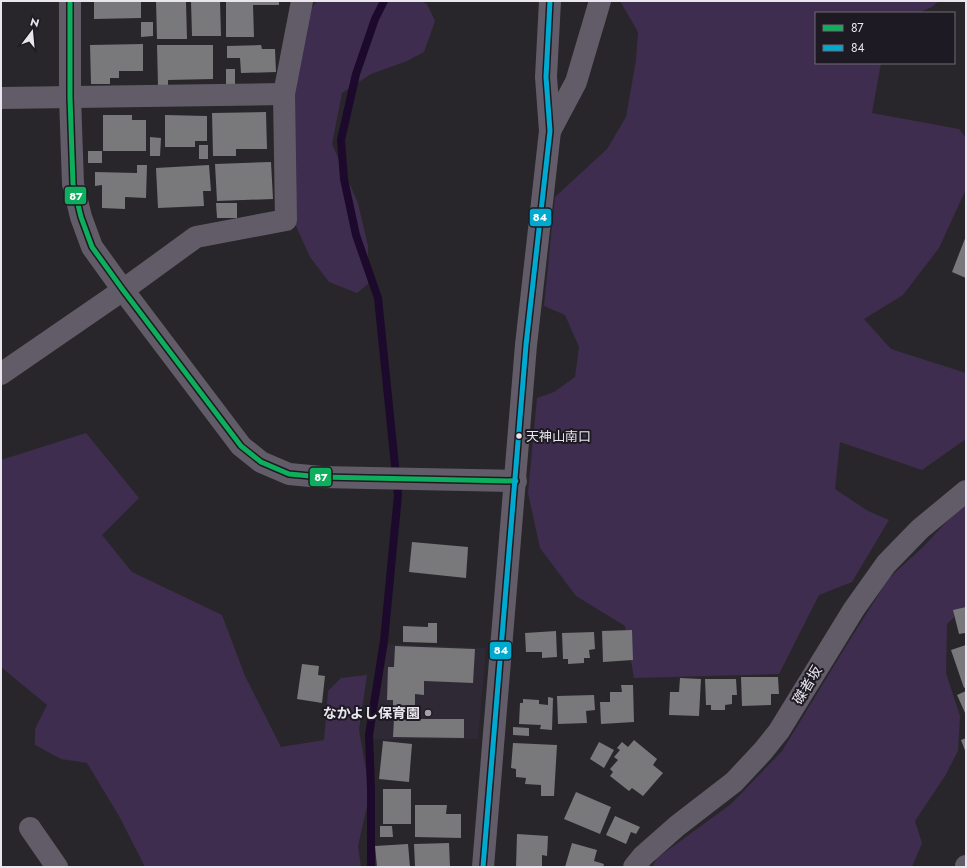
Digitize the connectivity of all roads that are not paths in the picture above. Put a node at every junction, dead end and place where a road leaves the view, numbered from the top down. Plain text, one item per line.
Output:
1 (70, 1) edge
2 (302, 1) edge
3 (550, 1) edge
4 (600, 1) edge
5 (284, 94) junction
6 (70, 97) junction
7 (1, 98) edge
8 (550, 131) junction
9 (123, 290) junction
10 (1, 374) edge
11 (516, 481) junction
12 (966, 491) edge
13 (30, 828) dead end
14 (57, 867) edge
15 (483, 867) edge
16 (634, 867) edge

1 - 6 street
2 - 5 street
3 - 8 street
4 - 8 street
5 - 6 street
5 - 9 street
6 - 7 street
6 - 9 street
8 - 11 street
9 - 10 street
9 - 11 street
11 - 15 street
12 - 16 street, 磔者坂
13 - 14 street

